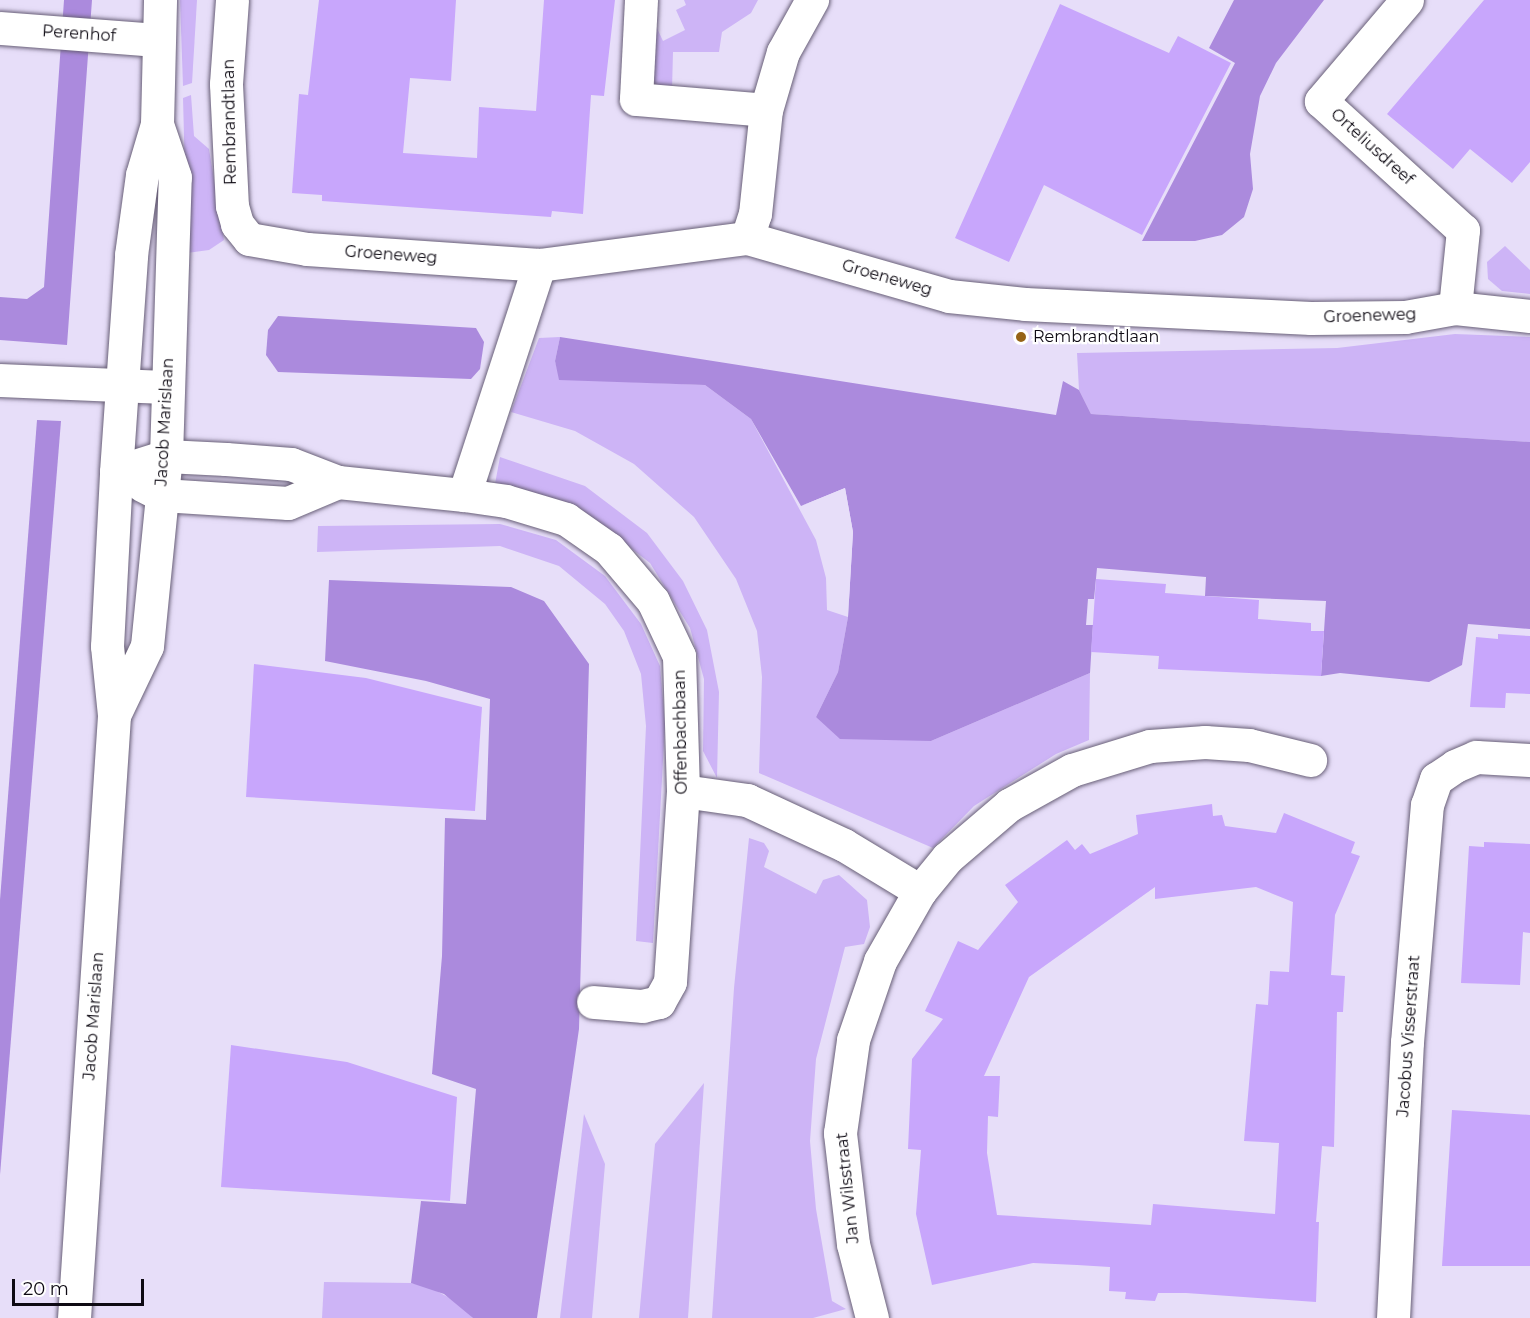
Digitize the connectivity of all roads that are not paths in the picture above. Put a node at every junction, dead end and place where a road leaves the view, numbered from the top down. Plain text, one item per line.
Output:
1 (160, 0) edge
2 (232, 0) edge
3 (641, 0) edge
4 (812, 0) edge
5 (1407, 0) edge
6 (0, 28) edge
7 (157, 40) junction
8 (766, 110) junction
9 (157, 124) junction
10 (747, 238) junction
11 (249, 239) joint
12 (539, 265) junction
13 (1455, 308) junction
14 (1530, 316) edge
15 (0, 380) edge
16 (124, 386) junction
17 (166, 387) junction
18 (166, 456) junction
19 (117, 471) junction
20 (338, 482) junction
21 (162, 495) junction
22 (464, 495) junction
23 (114, 715) junction
24 (1310, 760) dead end
25 (1530, 760) edge
26 (683, 791) junction
27 (920, 891) junction
28 (593, 1002) dead end
29 (74, 1318) edge
30 (872, 1318) edge
31 (1394, 1318) edge

1 - 7 street, Jacob Marislaan
2 - 11 street, Rembrandtlaan
3 - 8 street
4 - 8 street
5 - 13 street, Orteliusdreef
6 - 7 street, Perenhof
7 - 9 street, Jacob Marislaan
8 - 10 street
9 - 16 street, Jacob Marislaan
9 - 17 street, Jacob Marislaan
10 - 12 street, Groeneweg
10 - 13 street, Groeneweg
11 - 12 street, Groeneweg
12 - 22 street
13 - 14 street, Groeneweg
15 - 16 street
16 - 17 street
16 - 19 street, Jacob Marislaan
17 - 18 street, Jacob Marislaan
18 - 19 street, Offenbachbaan
18 - 20 street, Offenbachbaan
18 - 21 street, Jacob Marislaan
19 - 21 street, Offenbachbaan
19 - 23 street, Jacob Marislaan
20 - 21 street, Offenbachbaan
20 - 22 street, Offenbachbaan
21 - 23 street, Jacob Marislaan
22 - 26 street, Offenbachbaan
23 - 29 street, Jacob Marislaan
24 - 27 street, Jan Wilsstraat
25 - 31 street, Jacobus Visserstraat
26 - 27 street
26 - 28 street, Offenbachbaan
27 - 30 street, Jan Wilsstraat

